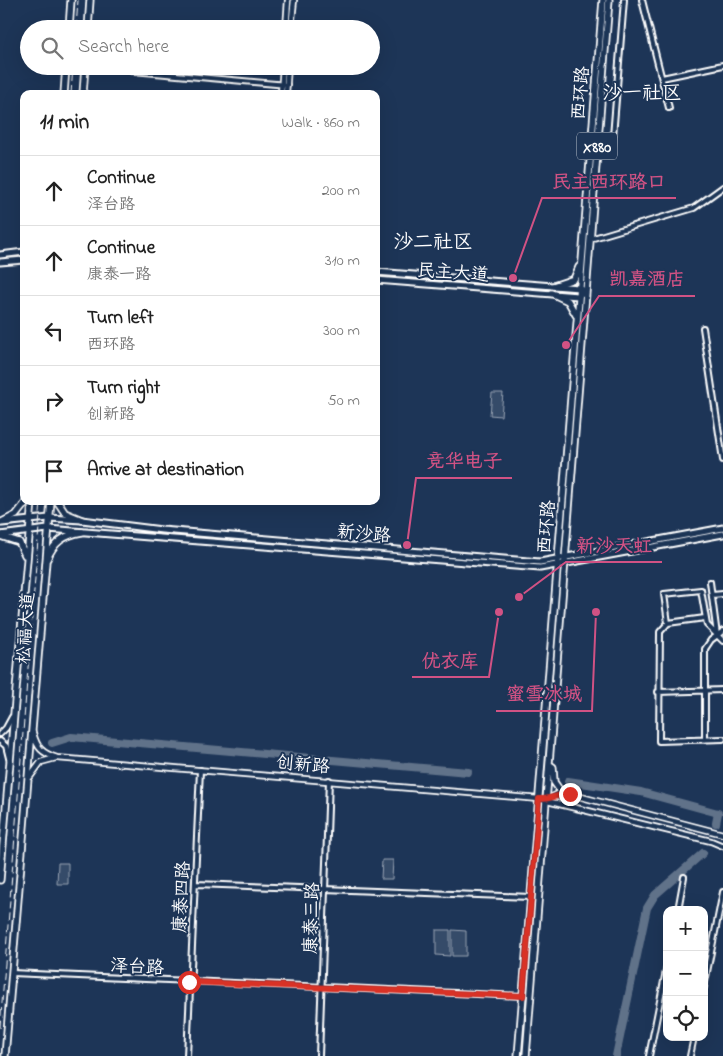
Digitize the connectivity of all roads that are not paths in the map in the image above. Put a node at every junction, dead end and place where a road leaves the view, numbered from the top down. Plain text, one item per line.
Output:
1 (71, 0) edge
2 (90, 0) edge
3 (288, 0) edge
4 (294, 0) edge
5 (603, 0) edge
6 (609, 0) edge
7 (624, 0) edge
8 (642, 0) edge
9 (70, 20) edge
10 (89, 20) edge
11 (287, 20) edge
12 (292, 20) edge
13 (723, 65) edge
14 (65, 75) edge
15 (84, 75) edge
16 (176, 75) edge
17 (283, 75) edge
18 (286, 75) edge
19 (662, 78) junction
20 (284, 85) junction
21 (64, 90) edge
22 (83, 90) edge
23 (282, 90) edge
24 (285, 90) edge
25 (669, 108) dead end
26 (612, 148) dead end
27 (723, 187) edge
28 (590, 239) junction
29 (20, 252) edge
30 (0, 255) edge
31 (20, 260) edge
32 (0, 262) edge
33 (581, 263) junction
34 (380, 272) edge
35 (380, 280) edge
36 (553, 286) junction
37 (579, 288) junction
38 (585, 291) junction
39 (551, 293) junction
40 (578, 296) junction
41 (577, 318) junction
42 (704, 328) dead end
43 (723, 460) edge
44 (25, 505) edge
45 (32, 505) edge
46 (51, 505) edge
47 (60, 505) edge
48 (49, 518) junction
49 (30, 519) junction
50 (82, 520) junction
51 (0, 523) edge
52 (723, 528) edge
53 (48, 529) junction
54 (29, 530) junction
55 (82, 532) junction
56 (723, 534) edge
57 (0, 536) edge
58 (26, 562) junction
59 (561, 562) junction
60 (44, 566) junction
61 (710, 582) dead end
62 (723, 594) edge
63 (712, 596) junction
64 (705, 618) junction
65 (668, 623) junction
66 (723, 630) edge
67 (717, 635) junction
68 (723, 641) edge
69 (723, 690) edge
70 (704, 691) junction
71 (658, 692) junction
72 (14, 713) junction
73 (32, 731) junction
74 (0, 734) edge
75 (723, 739) edge
76 (705, 740) junction
77 (0, 741) edge
78 (57, 758) junction
79 (10, 762) junction
80 (549, 764) junction
81 (200, 770) junction
82 (329, 780) junction
83 (28, 781) junction
84 (561, 792) dead end
85 (539, 799) junction
86 (546, 800) junction
87 (723, 834) edge
88 (723, 846) edge
89 (684, 878) dead end
90 (0, 880) edge
91 (196, 884) junction
92 (326, 889) junction
93 (723, 892) edge
94 (531, 897) junction
95 (679, 906) edge
96 (708, 966) edge
97 (12, 974) junction
98 (189, 982) junction
99 (663, 986) edge
100 (322, 987) junction
101 (523, 996) junction
102 (693, 1041) edge
103 (5, 1056) edge
104 (187, 1056) edge
105 (320, 1056) edge
106 (518, 1056) edge
107 (526, 1056) edge
108 (649, 1056) edge
109 (690, 1056) edge

1 - 9 main road
2 - 10 main road
3 - 11 street
4 - 12 street
5 - 33 main road, 西环路 / X880
6 - 28 main road, 西环路 / X880
7 - 26 street
8 - 19 street
13 - 19 street
14 - 21 main road
15 - 22 main road
16 - 20 street
17 - 20 street
18 - 20 street
19 - 25 street
20 - 23 street
20 - 24 street
27 - 28 street
28 - 38 main road, 西环路 / X880
29 - 30 main road
31 - 32 main road
33 - 36 main road
33 - 37 main road, 西环路 / X880
34 - 36 main road, 民主大道
35 - 39 main road, 民主大道
36 - 37 main road, 民主大道
37 - 38 main road, 民主大道
37 - 40 main road, 西环路
38 - 40 main road
38 - 59 main road, 西环路
39 - 40 main road, 民主大道
39 - 41 main road
40 - 41 main road, 西环路
41 - 59 main road, 西环路
42 - 43 street
44 - 51 main road
45 - 49 main road, 松福大道
46 - 48 main road, 松福大道
47 - 50 main road
48 - 49 main road, 新沙路
48 - 50 main road, 新沙路
48 - 53 main road, 松福大道
49 - 51 main road, 新沙路
49 - 54 main road, 松福大道
50 - 59 main road, 新沙路
52 - 59 main road, 新沙路
53 - 54 main road, 新沙路
53 - 55 main road, 新沙路
53 - 60 main road, 松福大道
54 - 57 main road, 新沙路
54 - 58 main road, 松福大道
55 - 59 main road, 新沙路
55 - 60 main road
56 - 59 main road, 新沙路
57 - 58 main road
58 - 72 main road, 松福大道
59 - 80 main road, 西环路
59 - 85 main road, 西环路
60 - 73 main road, 松福大道
61 - 63 street
62 - 63 street
63 - 67 street
64 - 65 street
64 - 65 street
64 - 67 street
65 - 71 street
66 - 67 street
67 - 68 street
67 - 70 street
69 - 70 street
70 - 71 street
70 - 76 street
71 - 76 street
72 - 74 street
72 - 79 main road, 松福大道
73 - 78 street, 创新路
73 - 83 main road, 松福大道
75 - 76 street
77 - 79 street
78 - 81 street, 创新路
78 - 83 street, 创新路
79 - 90 main road, 松福大道
80 - 84 main road
80 - 86 main road, 西环路
81 - 82 street, 创新路
81 - 91 street, 康泰四路
82 - 85 street, 创新路
82 - 92 street, 康泰三路
83 - 97 main road, 松福大道
85 - 86 street, 创新路
85 - 94 main road, 西环路
86 - 87 street, 创新路
86 - 88 street, 创新路
86 - 107 main road, 西环路
89 - 95 street
91 - 92 street
91 - 98 street, 康泰四路
92 - 94 street
92 - 100 street, 康泰三路
93 - 96 street
94 - 101 main road, 西环路
97 - 98 street, 泽台路
97 - 103 main road, 松福大道
98 - 100 street, 泽台路
98 - 104 street, 康泰四路
99 - 108 street
100 - 101 street, 泽台路
100 - 105 street, 康泰三路
101 - 106 main road, 西环路
102 - 109 street

